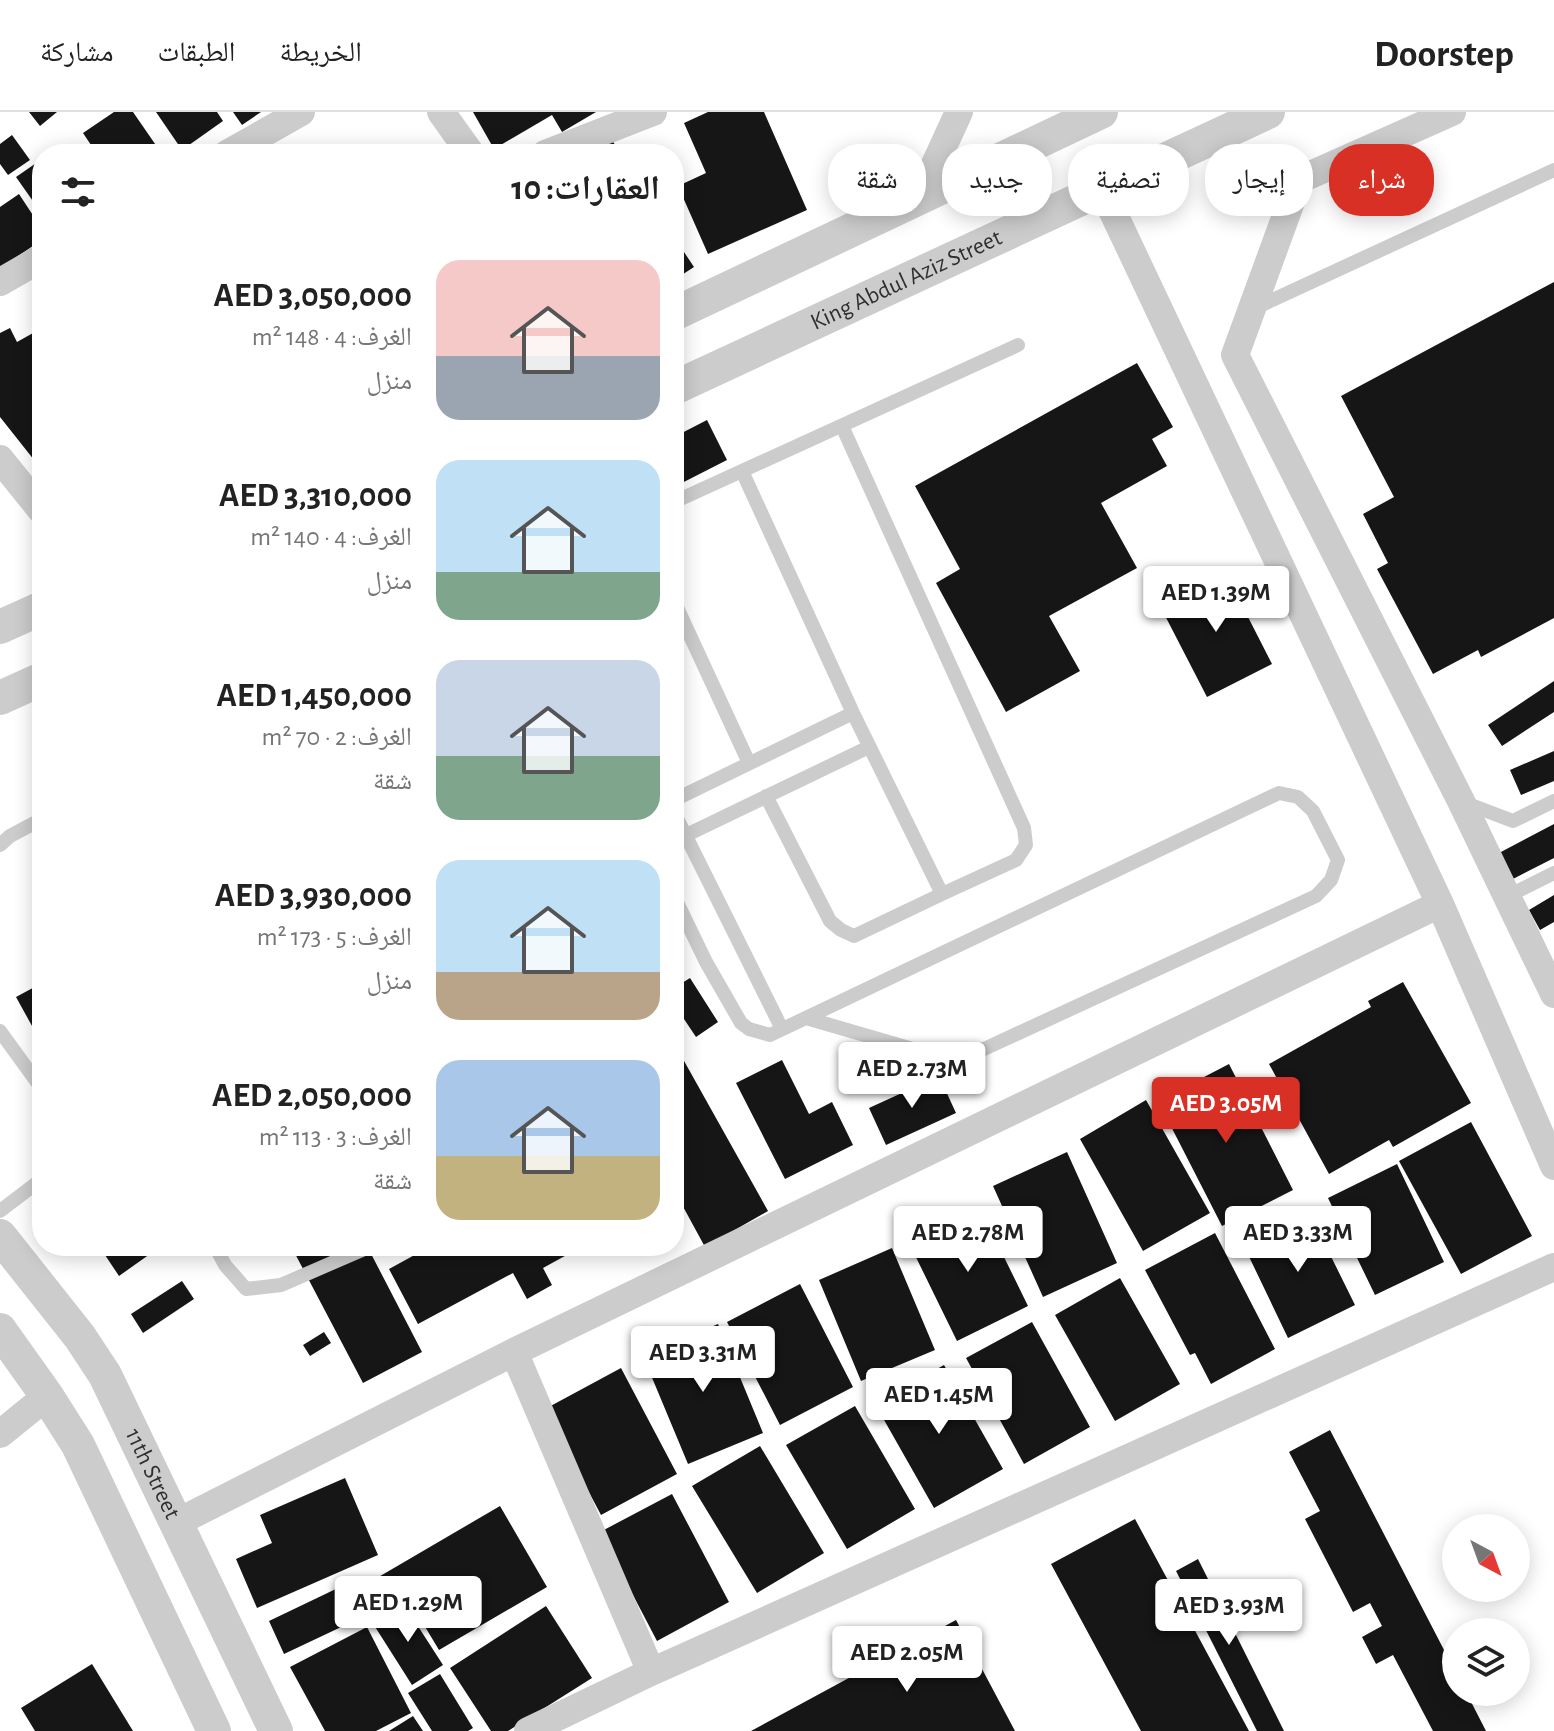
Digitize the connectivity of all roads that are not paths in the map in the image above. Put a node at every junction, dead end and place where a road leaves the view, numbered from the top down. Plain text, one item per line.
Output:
1 (301, 112) edge
2 (441, 112) edge
3 (653, 112) edge
4 (959, 112) edge
5 (1101, 112) edge
6 (1268, 112) edge
7 (1452, 112) edge
8 (266, 144) edge
9 (464, 144) edge
10 (571, 144) edge
11 (1189, 150) edge
12 (1554, 170) edge
13 (926, 184) edge
14 (926, 196) edge
15 (1068, 207) edge
16 (883, 216) edge
17 (1115, 216) edge
18 (32, 264) edge
19 (0, 282) edge
20 (684, 309) edge
21 (1253, 309) junction
22 (1018, 345) dead end
23 (684, 383) edge
24 (842, 426) junction
25 (0, 459) edge
26 (742, 471) junction
27 (684, 497) edge
28 (32, 499) edge
29 (32, 613) edge
30 (684, 623) edge
31 (0, 627) edge
32 (32, 684) edge
33 (0, 698) edge
34 (853, 713) junction
35 (869, 747) junction
36 (749, 763) junction
37 (684, 795) edge
38 (766, 796) junction
39 (1461, 801) junction
40 (1554, 801) edge
41 (32, 824) edge
42 (684, 836) edge
43 (0, 845) edge
44 (684, 845) edge
45 (1554, 873) edge
46 (942, 894) junction
47 (1508, 896) junction
48 (1440, 904) junction
49 (684, 917) edge
50 (1554, 994) edge
51 (806, 1018) junction
52 (782, 1029) junction
53 (0, 1031) edge
54 (32, 1075) edge
55 (1554, 1166) edge
56 (32, 1187) edge
57 (0, 1211) edge
58 (0, 1236) edge
59 (220, 1256) edge
60 (348, 1256) edge
61 (1554, 1267) edge
62 (0, 1330) edge
63 (514, 1352) junction
64 (47, 1396) junction
65 (0, 1434) edge
66 (176, 1523) junction
67 (651, 1672) junction
68 (214, 1731) edge
69 (276, 1731) edge
70 (528, 1731) edge

1 - 8 street
2 - 9 street
3 - 10 street
4 - 13 street
5 - 14 street
6 - 11 street, King Abdul Aziz Street
7 - 21 street
12 - 21 lane
15 - 23 street, King Abdul Aziz Street
16 - 20 street
17 - 48 street
18 - 19 street
21 - 39 street
22 - 24 lane
24 - 26 lane
24 - 46 lane
25 - 28 street
26 - 27 lane
26 - 34 lane
29 - 31 street
30 - 36 lane
32 - 33 street
34 - 35 lane
34 - 36 lane
35 - 38 lane
35 - 46 lane
36 - 37 lane
38 - 42 lane
38 - 46 lane
39 - 40 lane
39 - 47 street
41 - 43 lane
44 - 52 lane
45 - 47 lane
47 - 50 street
48 - 55 street
48 - 63 street
49 - 52 lane
51 - 51 lane
51 - 52 lane
53 - 54 lane
56 - 57 lane
58 - 66 street, 11th Street
59 - 60 lane
61 - 67 street
62 - 64 street
63 - 66 street
63 - 67 street
64 - 65 street
64 - 68 street
66 - 69 street, 11th Street
67 - 70 street

